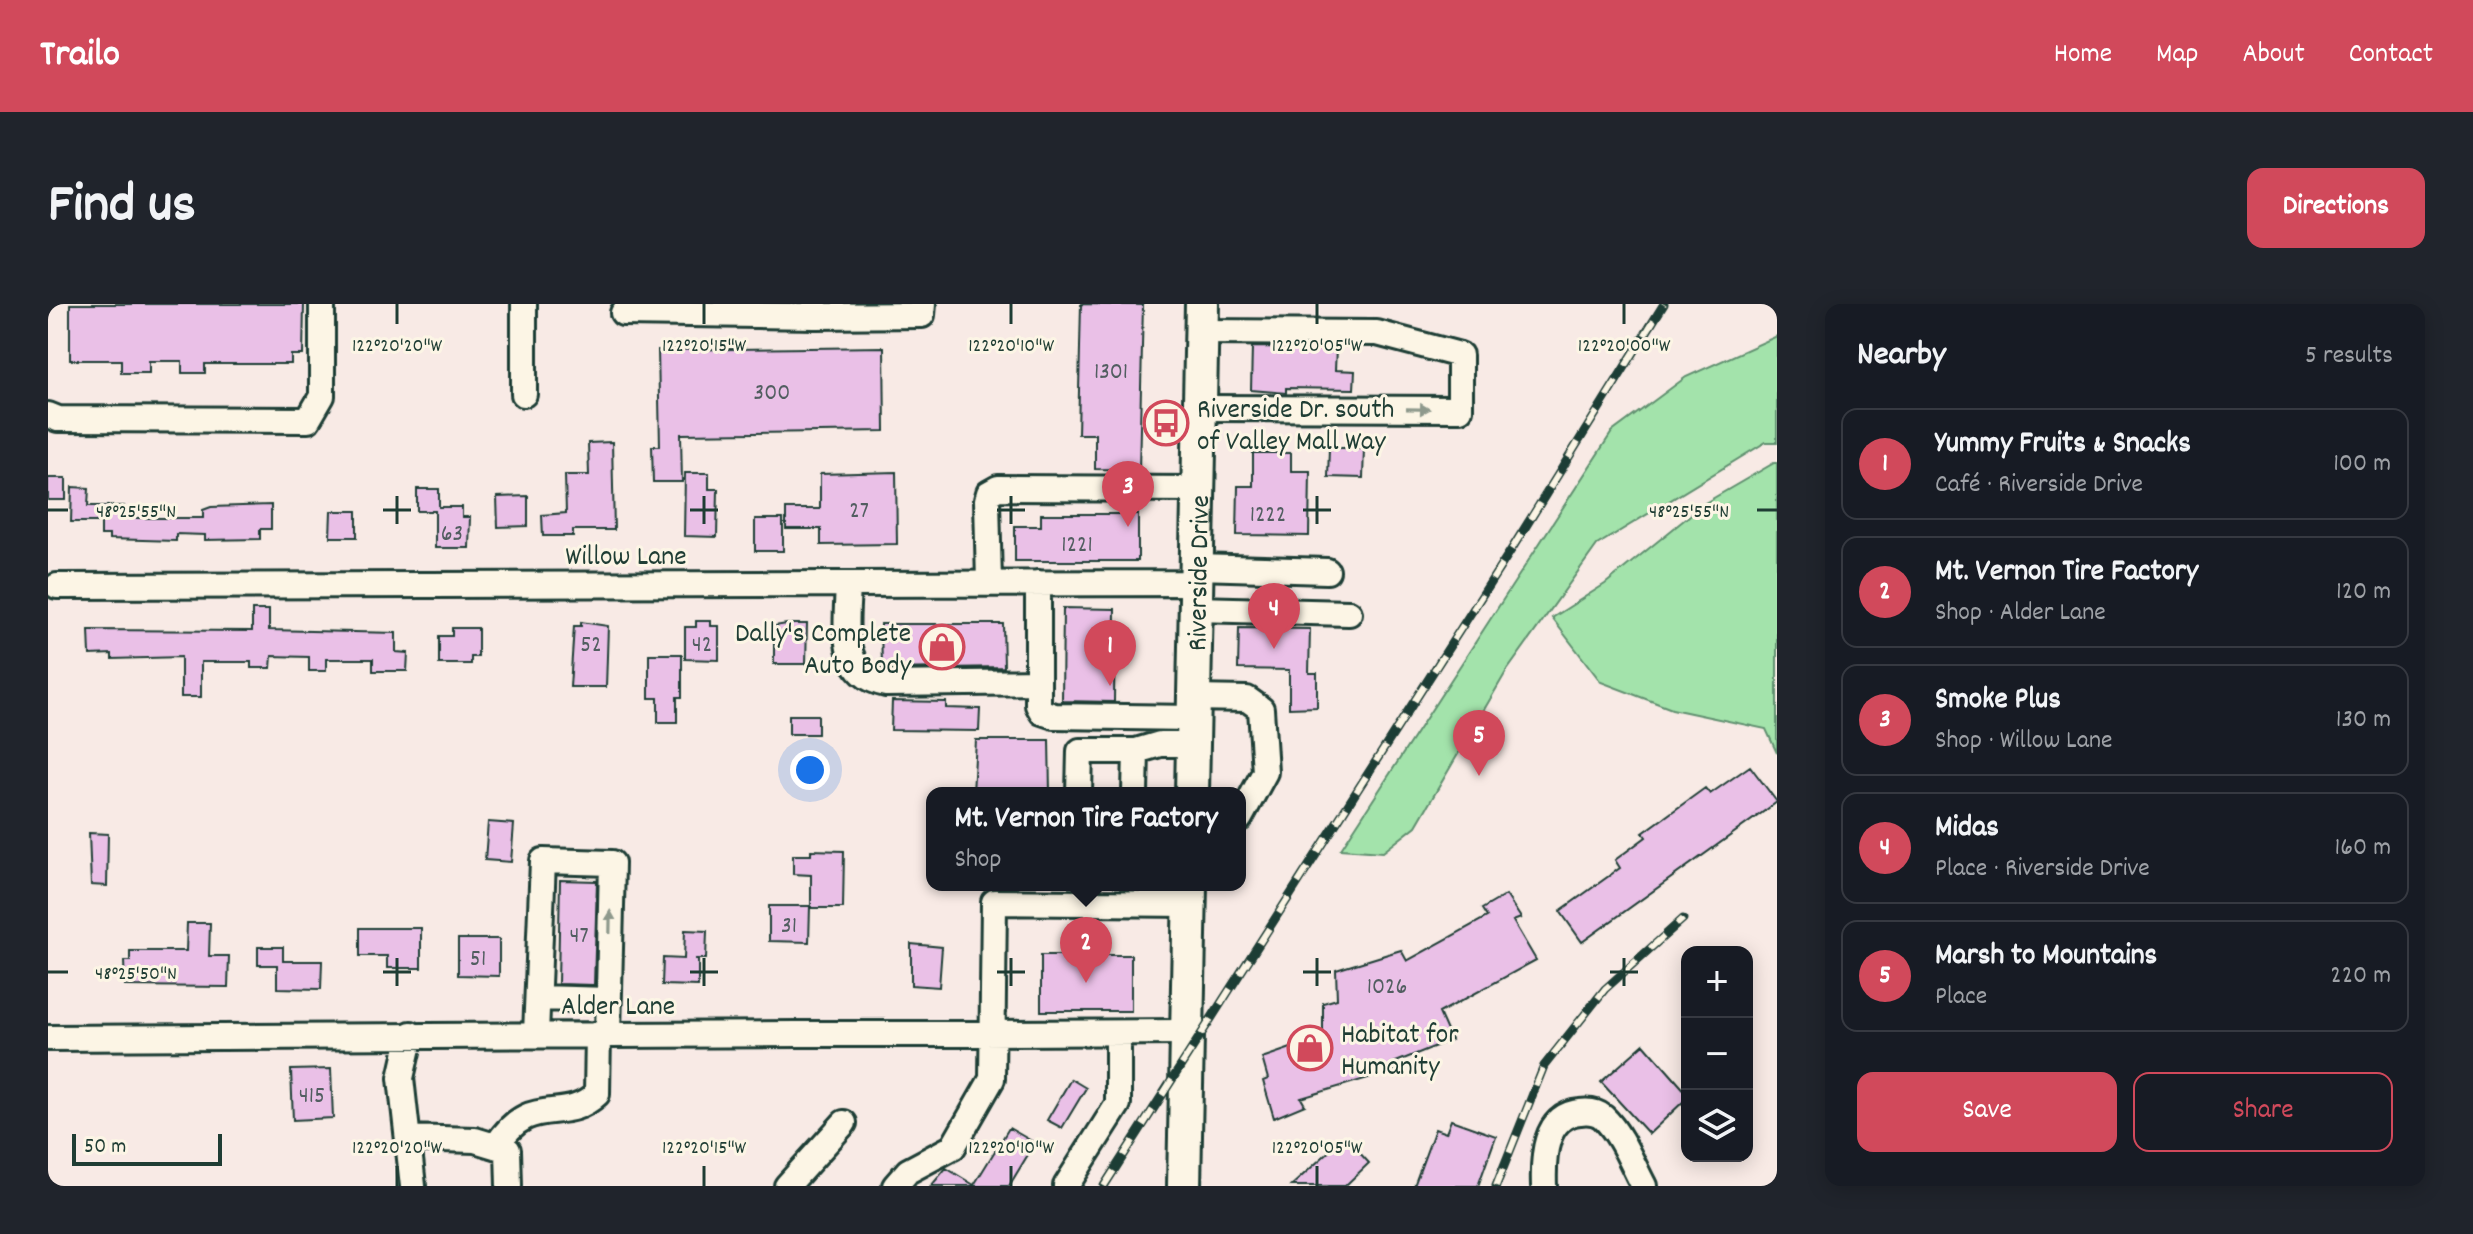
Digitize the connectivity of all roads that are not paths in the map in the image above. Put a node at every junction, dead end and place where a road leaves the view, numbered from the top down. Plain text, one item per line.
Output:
1 (322, 304) edge
2 (524, 304) edge
3 (923, 304) edge
4 (815, 310) edge
5 (623, 315) edge
6 (1202, 318) edge
7 (524, 394) dead end
8 (1200, 408) junction
9 (48, 415) edge
10 (1198, 489) junction
11 (1327, 571) dead end
12 (989, 583) junction
13 (1038, 583) junction
14 (848, 584) junction
15 (57, 586) dead end
16 (1196, 586) junction
17 (1349, 613) dead end
18 (1038, 682) junction
19 (1194, 720) junction
20 (1136, 751) junction
21 (1079, 787) edge
22 (1135, 787) edge
23 (1192, 787) edge
24 (1246, 807) edge
25 (1133, 894) edge
26 (1190, 894) edge
27 (539, 998) junction
28 (608, 1000) junction
29 (1187, 1032) junction
30 (992, 1033) junction
31 (1118, 1033) junction
32 (411, 1034) junction
33 (536, 1034) junction
34 (603, 1034) junction
35 (48, 1038) edge
36 (844, 1123) dead end
37 (408, 1138) junction
38 (496, 1146) junction
39 (413, 1186) edge
40 (509, 1186) edge
41 (787, 1186) edge
42 (895, 1186) edge
43 (1066, 1186) edge
44 (1184, 1186) edge
45 (1544, 1186) edge
46 (1644, 1186) edge

1 - 9 street
2 - 7 street
3 - 4 street
4 - 5 street
6 - 8 main road, Riverside Drive
8 -> 6 street
8 - 10 main road, Riverside Drive
10 - 12 street
10 - 16 main road, Riverside Drive
11 - 16 street
12 - 13 street, Willow Lane
12 - 14 street, Willow Lane
13 - 16 street, Willow Lane
13 - 18 street
14 - 15 street, Willow Lane
14 - 18 street
16 - 17 street
16 - 19 main road, Riverside Drive
18 - 19 street
19 - 20 street
19 - 23 main road, Riverside Drive
19 - 24 street
20 - 21 street
20 - 22 street
25 - 26 street
25 - 30 street
26 - 29 main road
27 - 28 street
28 -> 27 street
27 - 33 street
28 - 34 street
29 - 31 street, Alder Lane
29 - 44 main road
30 - 31 street, Alder Lane
30 - 34 street, Alder Lane
30 - 42 street
31 - 43 street
32 - 33 street, Alder Lane
32 - 35 street, Alder Lane
32 - 37 street
33 - 34 street, Alder Lane
34 - 38 street
36 - 41 street
37 - 38 street
37 - 39 street
38 - 40 street
45 - 46 street

